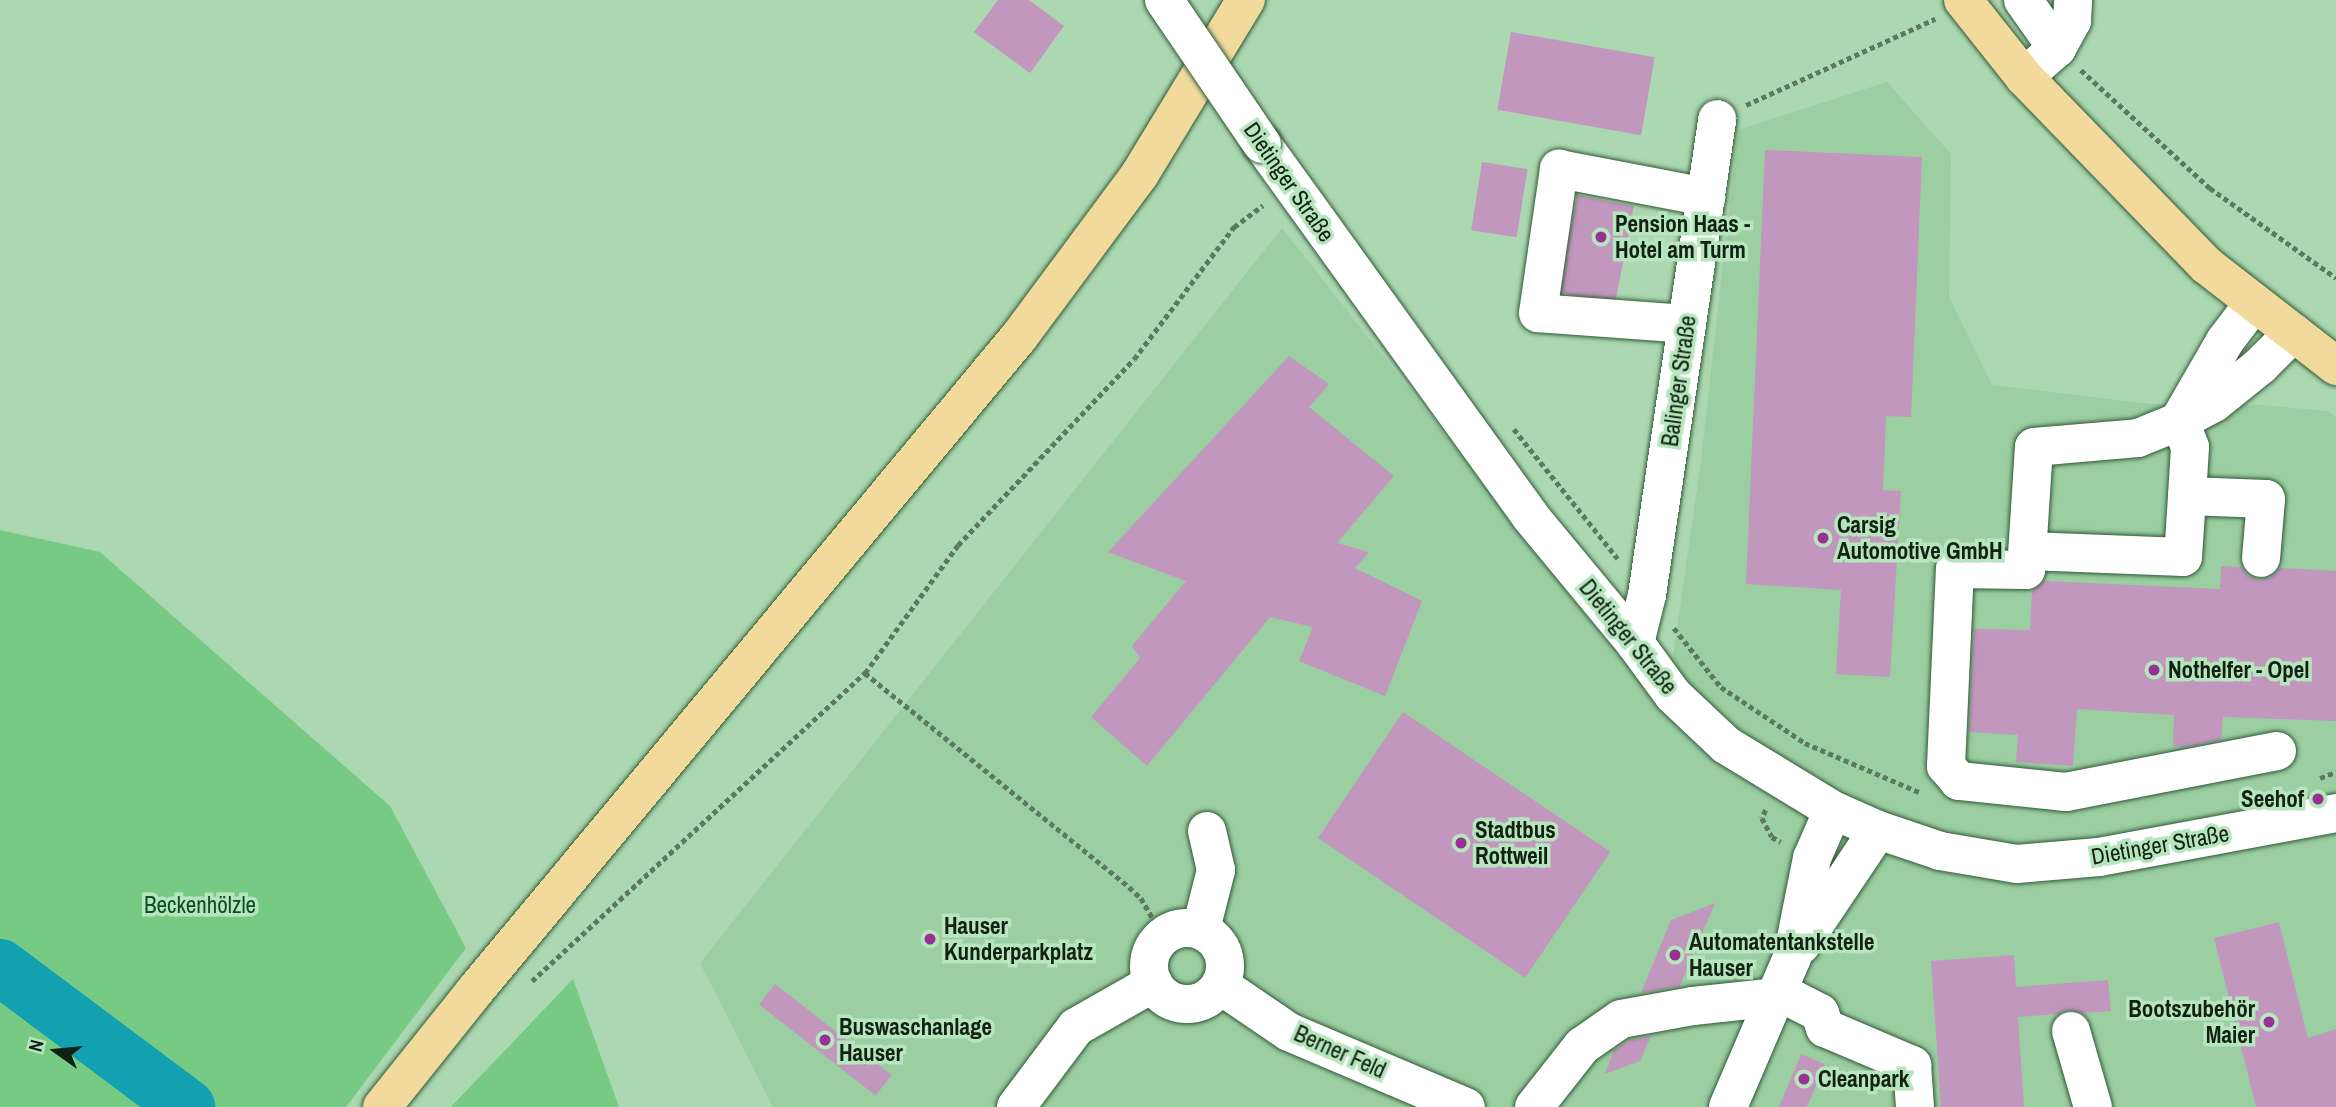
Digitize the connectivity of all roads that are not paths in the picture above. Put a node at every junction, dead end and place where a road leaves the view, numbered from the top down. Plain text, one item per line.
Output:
1 (1164, 0) edge
2 (1246, 0) edge
3 (2023, 0) edge
4 (2073, 0) edge
5 (1964, 2) edge
6 (2057, 48) junction
7 (2024, 77) junction
8 (1717, 119) road end
9 (1706, 197) junction
10 (2254, 303) junction
11 (1687, 324) junction
12 (2293, 333) junction
13 (2336, 366) edge
14 (2180, 421) junction
15 (2187, 496) junction
16 (2028, 551) junction
17 (2261, 558) dead end
18 (1635, 643) junction
19 (2277, 751) dead end
20 (1833, 810) junction
21 (2336, 813) edge
22 (1878, 830) junction
23 (1207, 831) dead end
24 (1200, 929) junction
25 (1782, 982) junction
26 (1153, 983) junction
27 (1220, 985) junction
28 (2071, 1031) dead end
29 (382, 1107) edge
30 (1016, 1107) edge
31 (1466, 1107) edge
32 (1535, 1107) edge
33 (1728, 1107) edge
34 (1915, 1107) edge
35 (2093, 1107) edge

1 - 18 street, Dietinger Straße, bridge
2 - 29 main road
3 - 6 street
4 - 6 street
5 - 7 main road
6 - 7 street
7 - 10 main road
8 - 9 street, Balinger Straße
9 - 11 street, Balinger Straße
9 - 11 street
10 - 12 main road
10 - 14 street
11 - 18 street, Balinger Straße
12 - 13 main road
12 - 14 street
14 - 15 street
14 - 16 street
15 - 16 street
15 - 17 street
16 - 19 street
18 - 20 street, Dietinger Straße
20 - 22 street, Dietinger Straße
20 - 25 street
21 - 22 street, Dietinger Straße
22 - 25 street
23 - 24 street
24 - 26 street
24 - 27 street
25 - 32 street
25 - 33 street
25 - 34 street
26 - 27 street
26 - 30 street
27 - 31 street, Berner Feld
28 - 35 street

